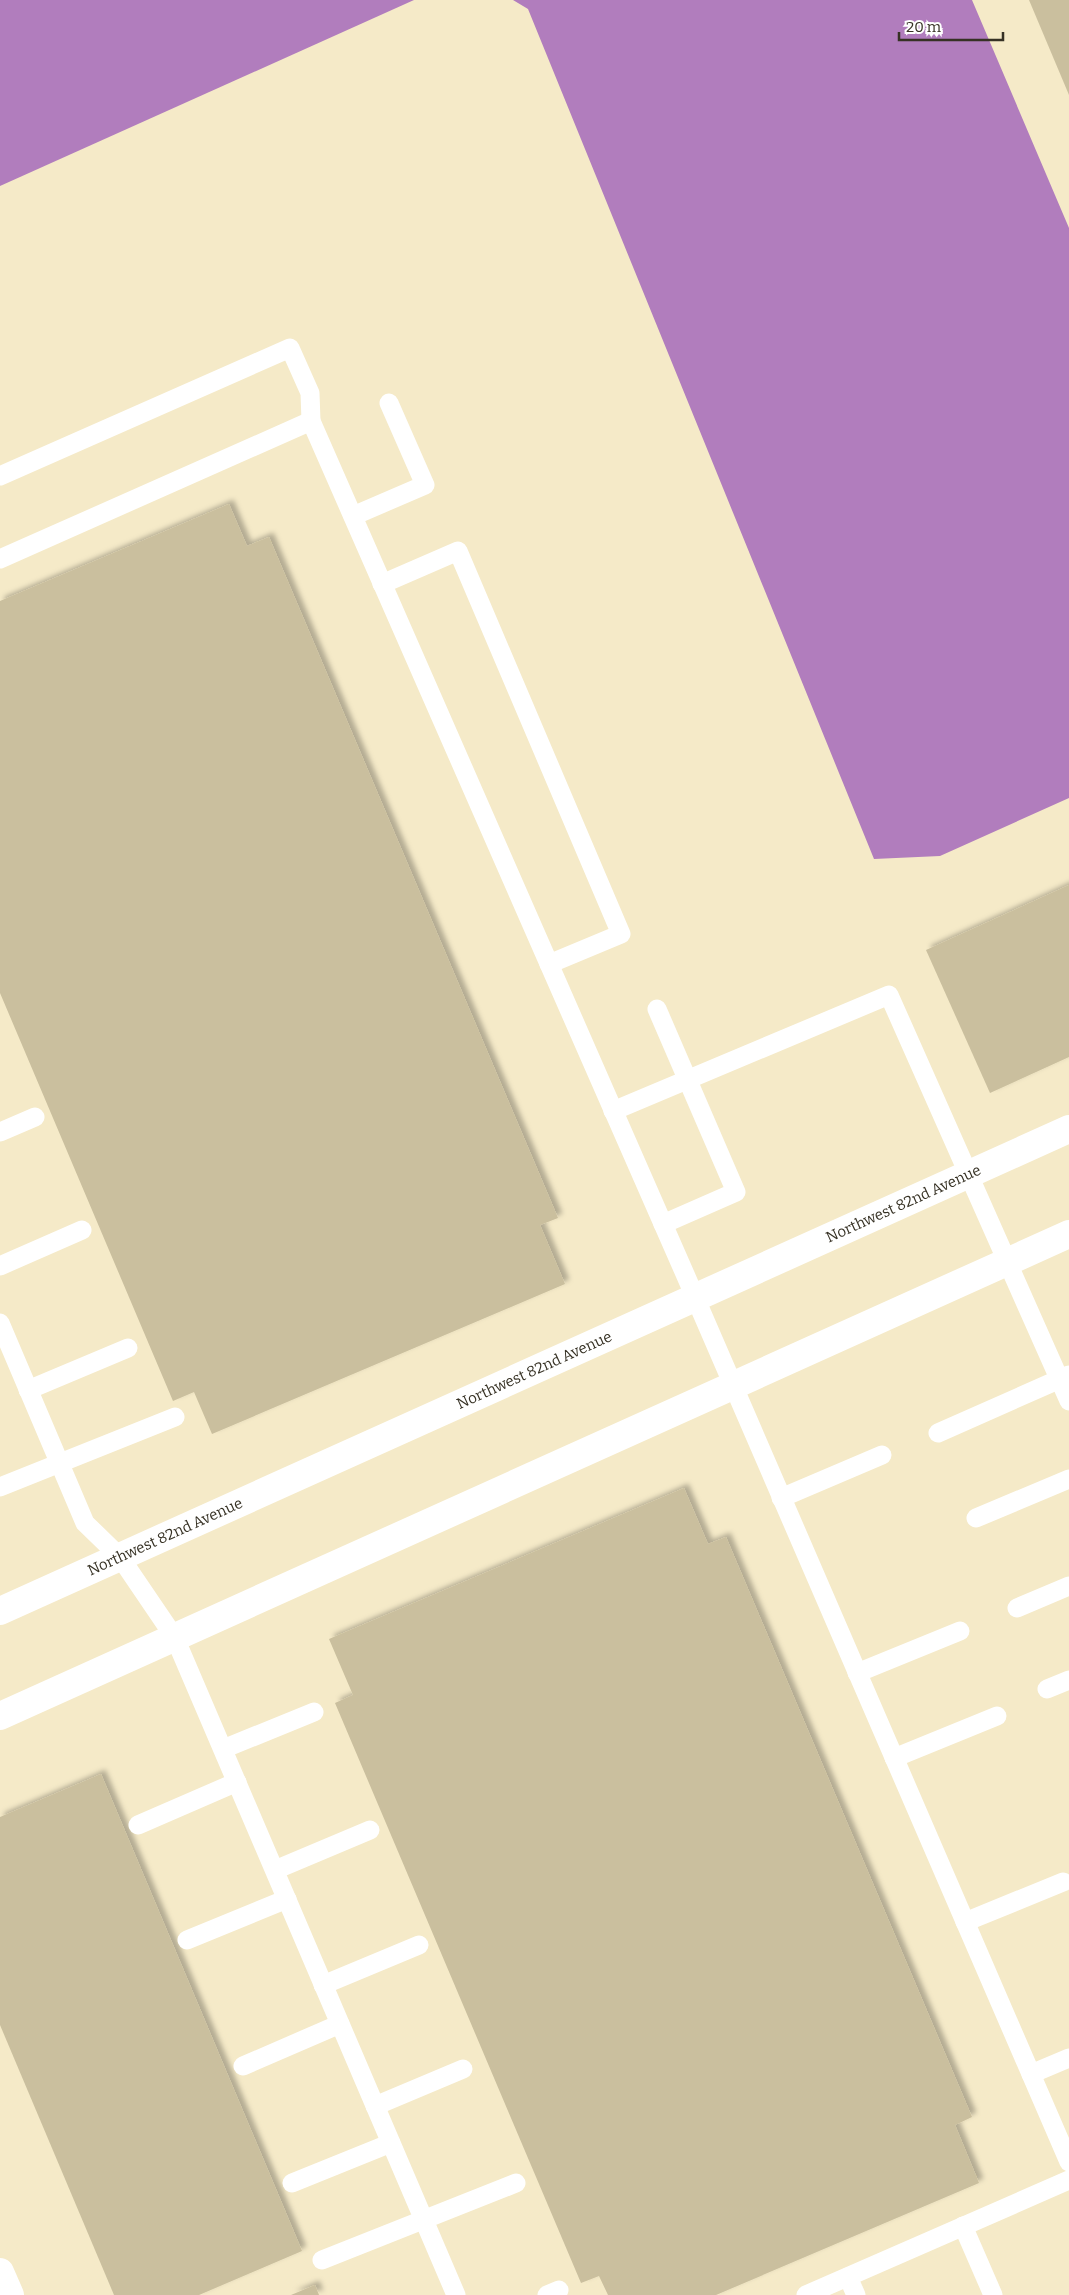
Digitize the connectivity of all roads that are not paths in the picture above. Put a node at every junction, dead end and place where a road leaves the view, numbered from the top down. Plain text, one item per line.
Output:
1 (389, 403) dead end
2 (311, 421) junction
3 (0, 476) edge
4 (353, 516) junction
5 (0, 559) edge
6 (382, 584) junction
7 (549, 964) junction
8 (657, 1010) dead end
9 (688, 1080) junction
10 (613, 1111) junction
11 (35, 1117) dead end
12 (1069, 1129) edge
13 (0, 1132) edge
14 (969, 1174) junction
15 (663, 1224) junction
16 (82, 1230) dead end
17 (1069, 1234) edge
18 (1007, 1262) junction
19 (0, 1266) edge
20 (695, 1297) junction
21 (2, 1332) edge
22 (128, 1348) dead end
23 (1064, 1376) edge
24 (732, 1386) junction
25 (28, 1390) junction
26 (1069, 1400) edge
27 (175, 1417) dead end
28 (938, 1433) dead end
29 (882, 1455) dead end
30 (59, 1462) junction
31 (1069, 1479) edge
32 (0, 1488) edge
33 (780, 1498) junction
34 (976, 1518) dead end
35 (120, 1557) junction
36 (1069, 1586) edge
37 (1017, 1608) dead end
38 (0, 1610) edge
39 (960, 1630) dead end
40 (176, 1638) junction
41 (857, 1673) junction
42 (1069, 1680) edge
43 (1047, 1689) dead end
44 (314, 1712) dead end
45 (0, 1716) edge
46 (997, 1716) dead end
47 (223, 1749) junction
48 (894, 1758) junction
49 (237, 1782) junction
50 (138, 1825) dead end
51 (370, 1830) dead end
52 (274, 1870) junction
53 (1063, 1882) dead end
54 (287, 1899) junction
55 (965, 1922) junction
56 (186, 1940) dead end
57 (419, 1945) dead end
58 (323, 1985) junction
59 (340, 2024) junction
60 (1069, 2058) edge
61 (243, 2066) dead end
62 (463, 2069) dead end
63 (1031, 2074) junction
64 (375, 2106) junction
65 (391, 2143) junction
66 (1069, 2162) edge
67 (1069, 2180) edge
68 (292, 2183) dead end
69 (516, 2183) dead end
70 (424, 2221) junction
71 (963, 2226) junction
72 (322, 2260) dead end
73 (0, 2272) edge
74 (848, 2277) junction
75 (10, 2295) edge
76 (456, 2295) edge
77 (806, 2295) edge
78 (856, 2295) edge
79 (993, 2295) edge

1 - 4 lane
2 - 3 lane
2 - 4 lane
2 - 5 lane
4 - 6 lane
6 - 7 lane
6 - 7 lane
7 - 10 lane
8 - 9 lane
9 - 10 lane
9 - 14 lane
9 - 15 lane
10 - 15 lane
11 - 13 lane
12 - 14 street, Northwest 82nd Avenue
14 - 18 lane
14 - 20 street, Northwest 82nd Avenue
15 - 20 lane
16 - 19 lane
17 - 18 street
18 - 23 lane
18 - 24 street
20 - 24 lane
20 - 35 street, Northwest 82nd Avenue
21 - 25 lane
22 - 25 lane
23 - 26 lane
23 - 28 lane
24 - 33 lane
24 - 40 street
25 - 30 lane
27 - 30 lane
29 - 33 lane
30 - 32 lane
30 - 35 lane
31 - 34 lane
33 - 41 lane
35 - 38 street, Northwest 82nd Avenue
35 - 40 lane
36 - 37 lane
39 - 41 lane
40 - 45 street
40 - 47 lane
41 - 48 lane
42 - 43 lane
44 - 47 lane
46 - 48 lane
47 - 49 lane
48 - 55 lane
49 - 50 lane
49 - 52 lane
51 - 52 lane
52 - 54 lane
53 - 55 lane
54 - 56 lane
54 - 58 lane
55 - 63 lane
57 - 58 lane
58 - 59 lane
59 - 61 lane
59 - 64 lane
60 - 63 lane
62 - 64 lane
63 - 66 lane
64 - 65 lane
65 - 68 lane
65 - 70 lane
67 - 71 lane
69 - 70 lane
70 - 72 lane
70 - 76 lane
71 - 74 lane
71 - 79 lane
73 - 75 street
74 - 77 lane
74 - 78 lane

